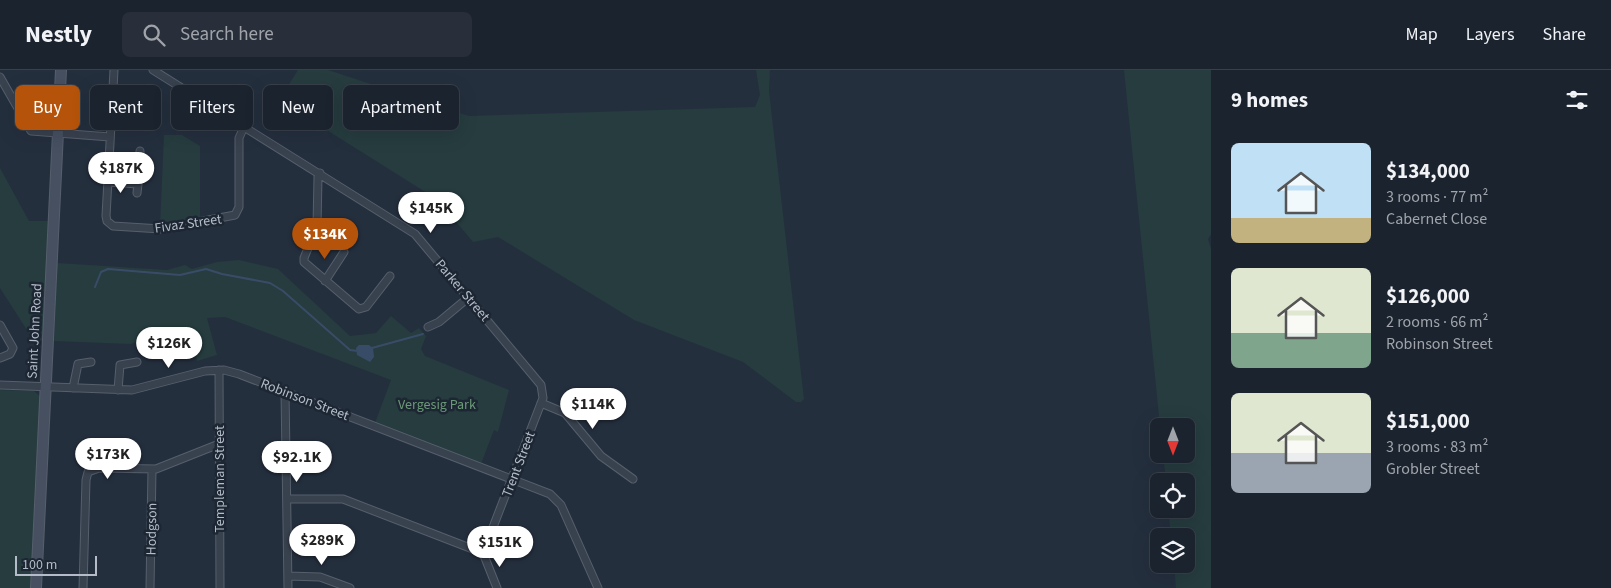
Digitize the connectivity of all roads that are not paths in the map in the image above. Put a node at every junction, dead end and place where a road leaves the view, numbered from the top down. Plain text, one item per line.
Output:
1 (114, 70) edge
2 (153, 70) edge
3 (61, 72) edge
4 (0, 77) edge
5 (177, 85) edge
6 (243, 130) edge
7 (249, 130) edge
8 (58, 134) junction
9 (110, 137) junction
10 (140, 150) dead end
11 (320, 173) junction
12 (108, 182) junction
13 (138, 184) junction
14 (137, 193) dead end
15 (344, 252) dead end
16 (390, 276) dead end
17 (325, 281) junction
18 (469, 297) junction
19 (0, 325) edge
20 (428, 327) dead end
21 (0, 358) edge
22 (91, 362) dead end
23 (137, 362) dead end
24 (219, 370) junction
25 (0, 385) edge
26 (45, 387) junction
27 (74, 388) junction
28 (118, 390) junction
29 (285, 392) junction
30 (542, 403) junction
31 (219, 444) junction
32 (152, 469) junction
33 (512, 479) junction
34 (634, 479) dead end
35 (287, 499) junction
36 (483, 554) junction
37 (288, 576) junction
38 (36, 588) edge
39 (83, 588) edge
40 (150, 588) edge
41 (220, 588) edge
42 (288, 588) edge
43 (350, 588) edge
44 (497, 588) edge
45 (598, 588) edge

1 - 9 street, Fivaz Street
2 - 5 street, Parker Street
3 - 8 main road, Saint John Road
4 - 8 street
6 - 12 street, Fivaz Street
7 - 11 street, Parker Street
8 - 9 street
8 - 26 main road, Saint John Road
9 - 12 street, Fivaz Street
10 - 13 street
11 - 17 street
11 - 18 street, Parker Street
12 - 13 street
13 - 14 street
15 - 17 street
16 - 17 street
18 - 20 street
18 - 30 street, Parker Street
19 - 21 street
22 - 27 street
23 - 28 street
24 - 28 street, Robinson Street
24 - 29 street, Robinson Street
24 - 31 street, Templeman Street
25 - 26 street, Robinson Street
26 - 27 street, Robinson Street
26 - 38 main road, Saint John Road
27 - 28 street, Robinson Street
29 - 33 street, Robinson Street
29 - 35 street
30 - 33 street, Trent Street
30 - 34 street
31 - 32 street
31 - 41 street, Templeman Street
32 - 39 street
32 - 40 street, Hodgson
33 - 36 street, Trent Street
33 - 45 street, Robinson Street
35 - 36 street
35 - 37 street
36 - 44 street
37 - 42 street
37 - 43 street

